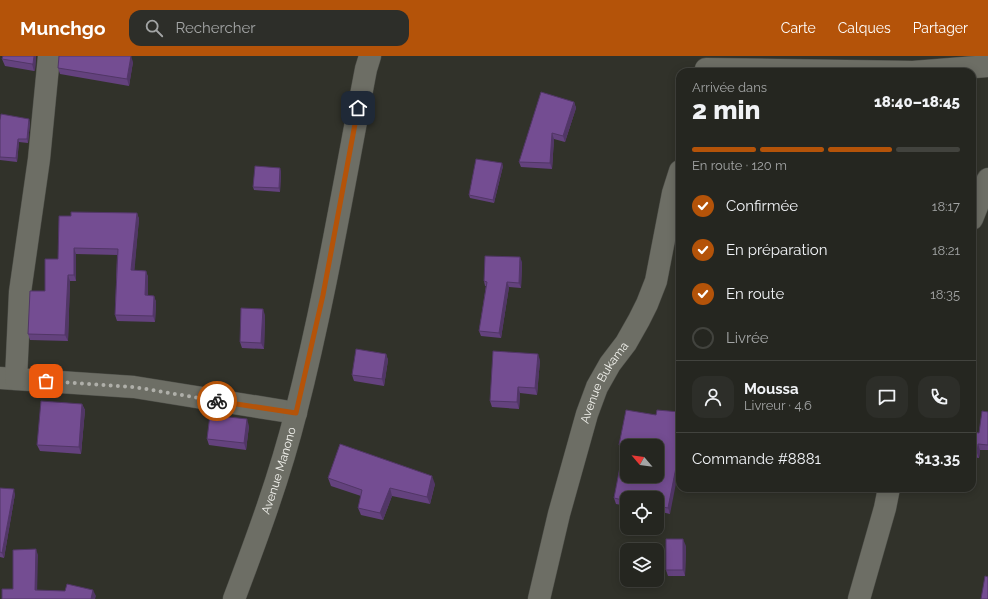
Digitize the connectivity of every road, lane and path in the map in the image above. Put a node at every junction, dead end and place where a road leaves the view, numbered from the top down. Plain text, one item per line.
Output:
1 (49, 56) edge
2 (370, 56) edge
3 (708, 66) edge
4 (988, 66) edge
5 (776, 68) edge
6 (963, 68) edge
7 (988, 179) edge
8 (676, 184) edge
9 (976, 209) edge
10 (8, 379) edge
11 (296, 413) junction
12 (888, 492) edge
13 (234, 599) edge
14 (539, 599) edge
15 (859, 599) edge

1 - 10 street
2 - 11 street, Avenue Manono
3 - 5 street
4 - 6 street
7 - 9 street
8 - 14 street, Avenue Bukama
10 - 11 street
11 - 13 street, Avenue Manono
12 - 15 street

